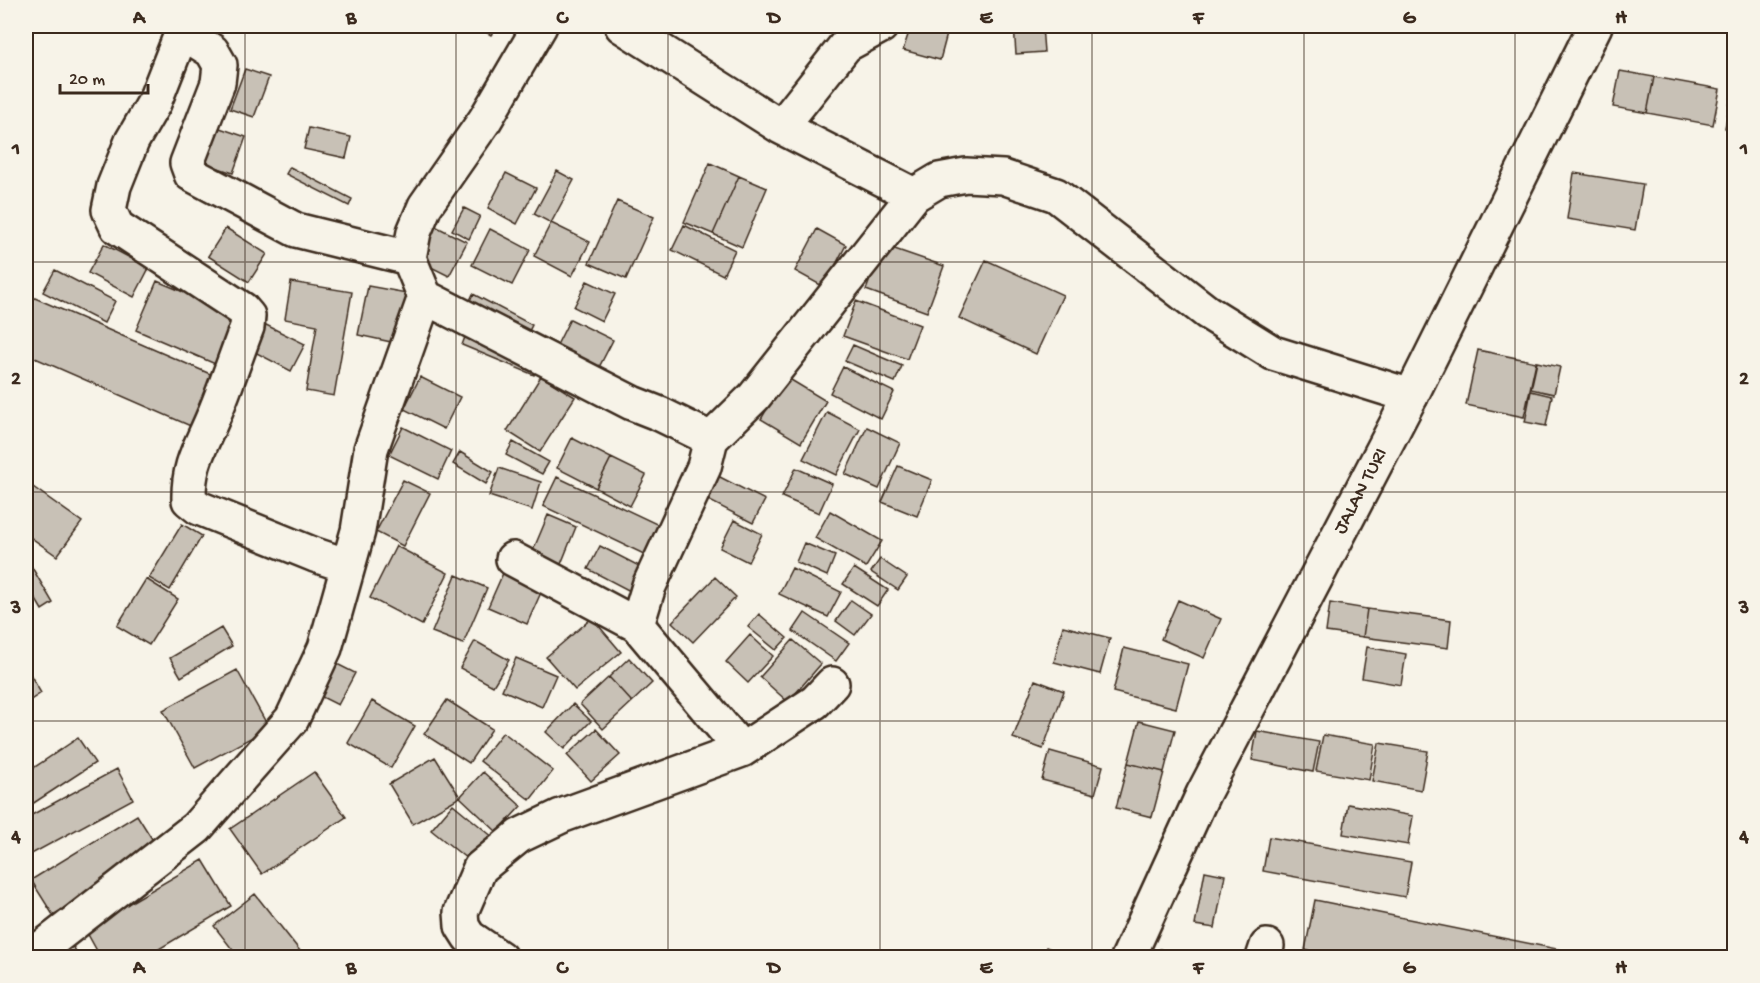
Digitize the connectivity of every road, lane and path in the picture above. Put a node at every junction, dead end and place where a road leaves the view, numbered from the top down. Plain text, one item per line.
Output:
1 (540, 26) edge
2 (622, 26) edge
3 (881, 26) edge
4 (1594, 26) edge
5 (182, 29) edge
6 (781, 127) junction
7 (914, 195) junction
8 (410, 258) junction
9 (425, 297) junction
10 (1410, 396) junction
11 (711, 439) junction
12 (513, 559) dead end
13 (348, 566) junction
14 (637, 625) junction
15 (832, 684) dead end
16 (742, 750) junction
17 (28, 957) edge
18 (500, 957) edge
19 (1128, 957) edge

1 - 8 street
2 - 6 street
3 - 6 street
4 - 10 street, JALAN TURI
5 - 8 street
5 - 13 street
6 - 7 street
7 - 10 street
7 - 11 street
8 - 9 street
9 - 11 street
9 - 13 street
10 - 19 street, JALAN TURI
11 - 14 street
12 - 14 street
13 - 17 street
14 - 16 street
15 - 16 street
16 - 18 street

